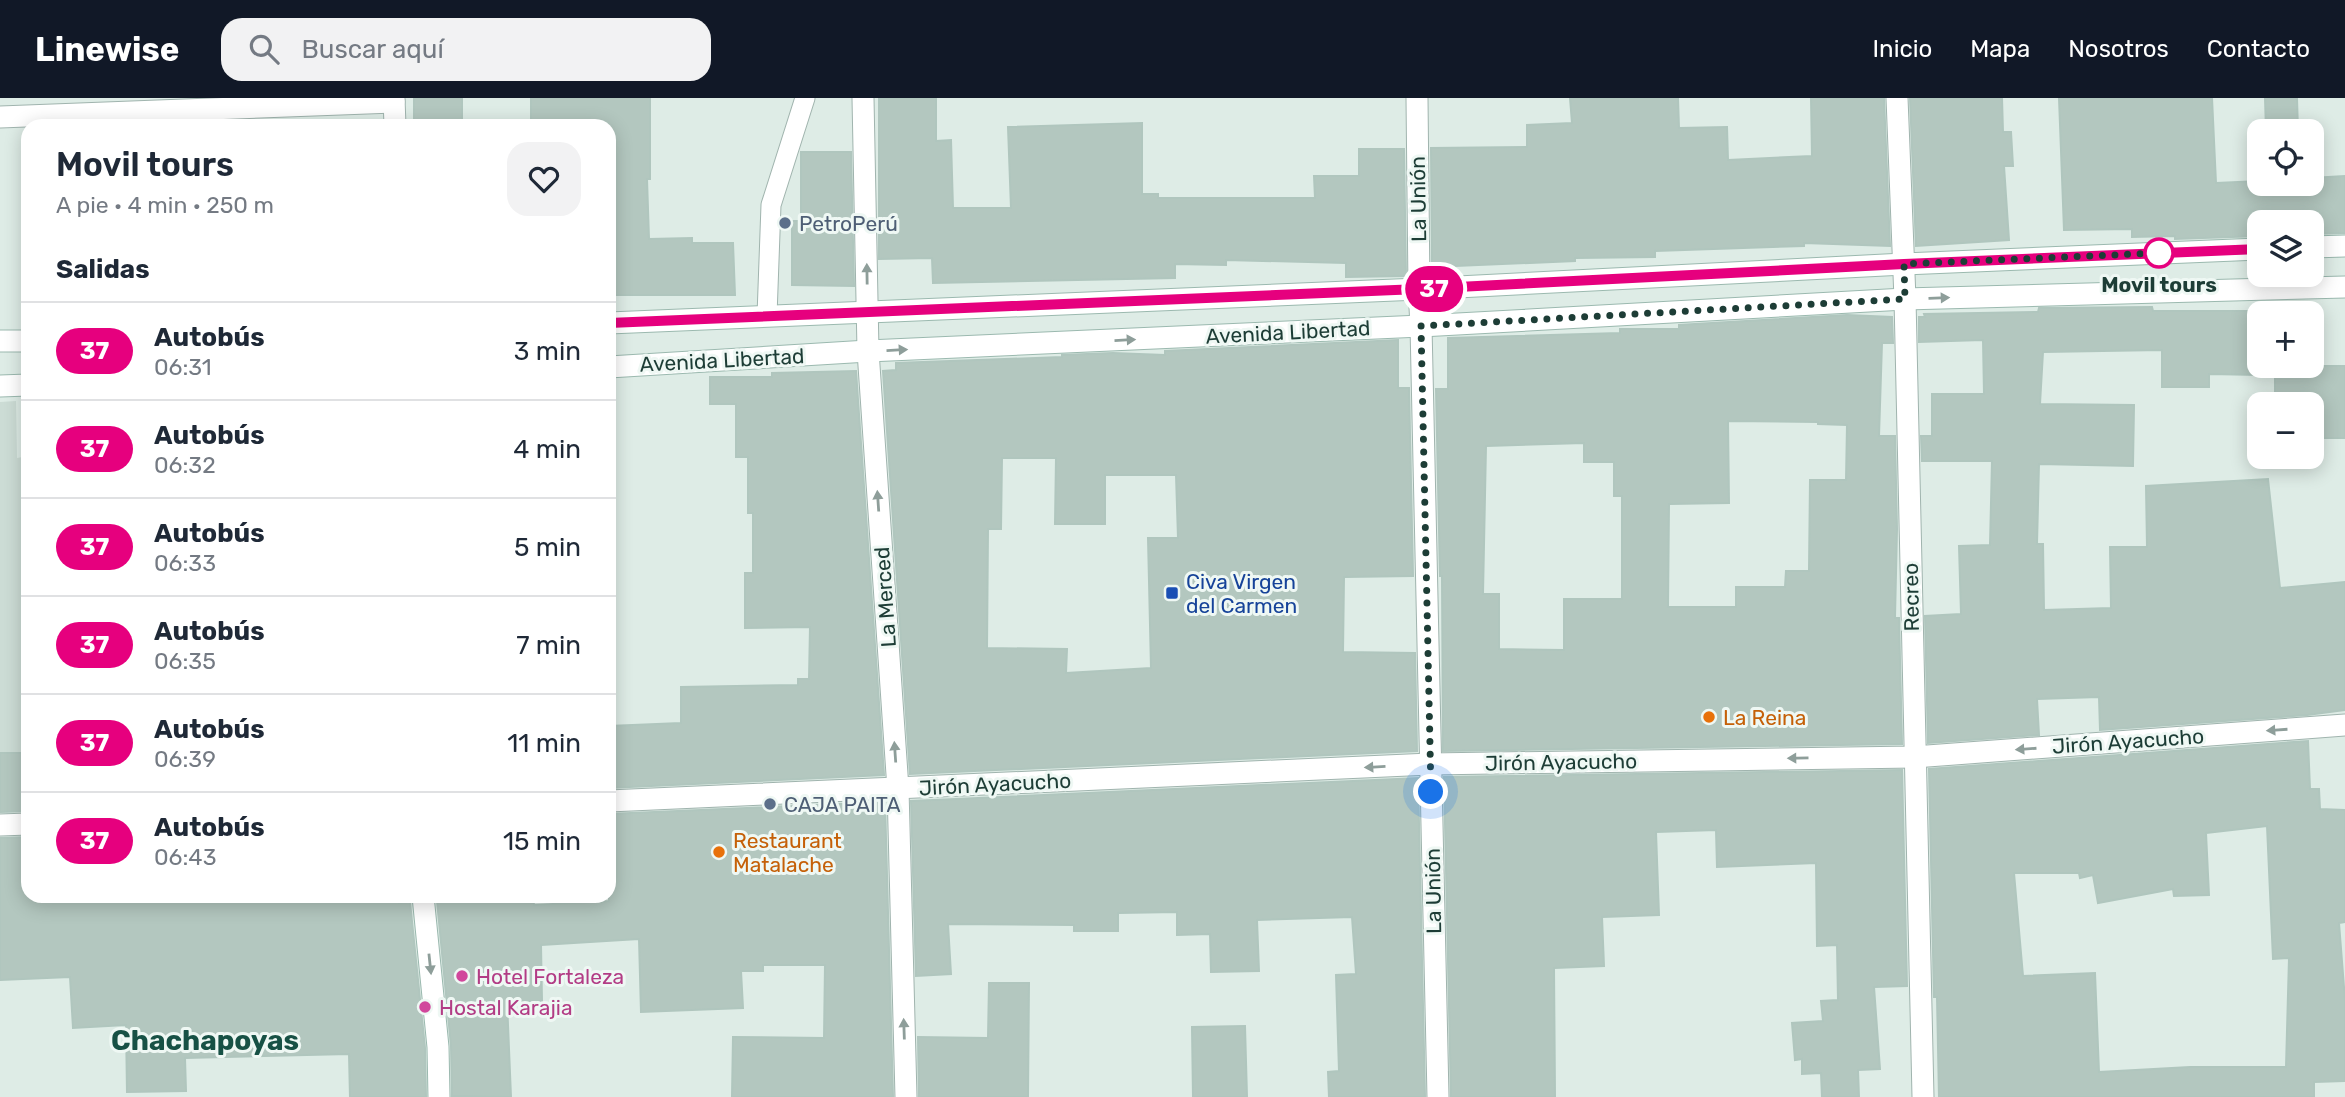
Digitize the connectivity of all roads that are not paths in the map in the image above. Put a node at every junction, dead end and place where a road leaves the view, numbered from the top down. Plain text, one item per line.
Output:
1 (804, 98) edge
2 (863, 98) edge
3 (1417, 98) edge
4 (1897, 98) edge
5 (394, 100) edge
6 (0, 117) edge
7 (395, 119) edge
8 (2345, 246) edge
9 (2324, 247) edge
10 (2247, 250) edge
11 (1904, 264) junction
12 (2345, 287) edge
13 (1419, 289) junction
14 (1905, 299) junction
15 (867, 311) junction
16 (767, 316) junction
17 (616, 323) edge
18 (1421, 326) junction
19 (0, 341) edge
20 (21, 341) edge
21 (868, 351) junction
22 (616, 367) edge
23 (21, 385) edge
24 (0, 386) edge
25 (2345, 725) edge
26 (1914, 757) junction
27 (1430, 764) junction
28 (898, 789) junction
29 (616, 801) edge
30 (21, 824) edge
31 (0, 825) edge
32 (425, 903) edge
33 (439, 1097) edge
34 (906, 1097) edge
35 (1438, 1097) edge
36 (1923, 1097) edge

1 - 16 lane
15 -> 2 street, La Merced
3 - 13 street, La Unión
4 - 11 street, Recreo
5 - 6 street
5 - 7 street
8 - 9 street
10 - 11 street, Avenida Libertad
11 - 13 street, Avenida Libertad
11 - 14 street, Recreo
14 -> 12 street, Avenida Libertad
13 - 15 street, Avenida Libertad
13 - 18 street, La Unión
14 - 18 street, Avenida Libertad
14 - 26 street, Recreo
15 - 16 street, Avenida Libertad
15 - 21 street, La Merced
16 - 17 street, Avenida Libertad
21 -> 18 street, Avenida Libertad
18 - 27 street, La Unión
19 - 20 street
21 - 22 street, Avenida Libertad
28 -> 21 street, La Merced
23 - 24 street
25 -> 26 street, Jirón Ayacucho
26 -> 27 street, Jirón Ayacucho
26 - 36 street, Recreo
27 -> 28 street, Jirón Ayacucho
27 - 35 street, La Unión
28 - 29 street, Jirón Ayacucho
34 -> 28 street, La Merced
30 - 31 street
32 -> 33 street

